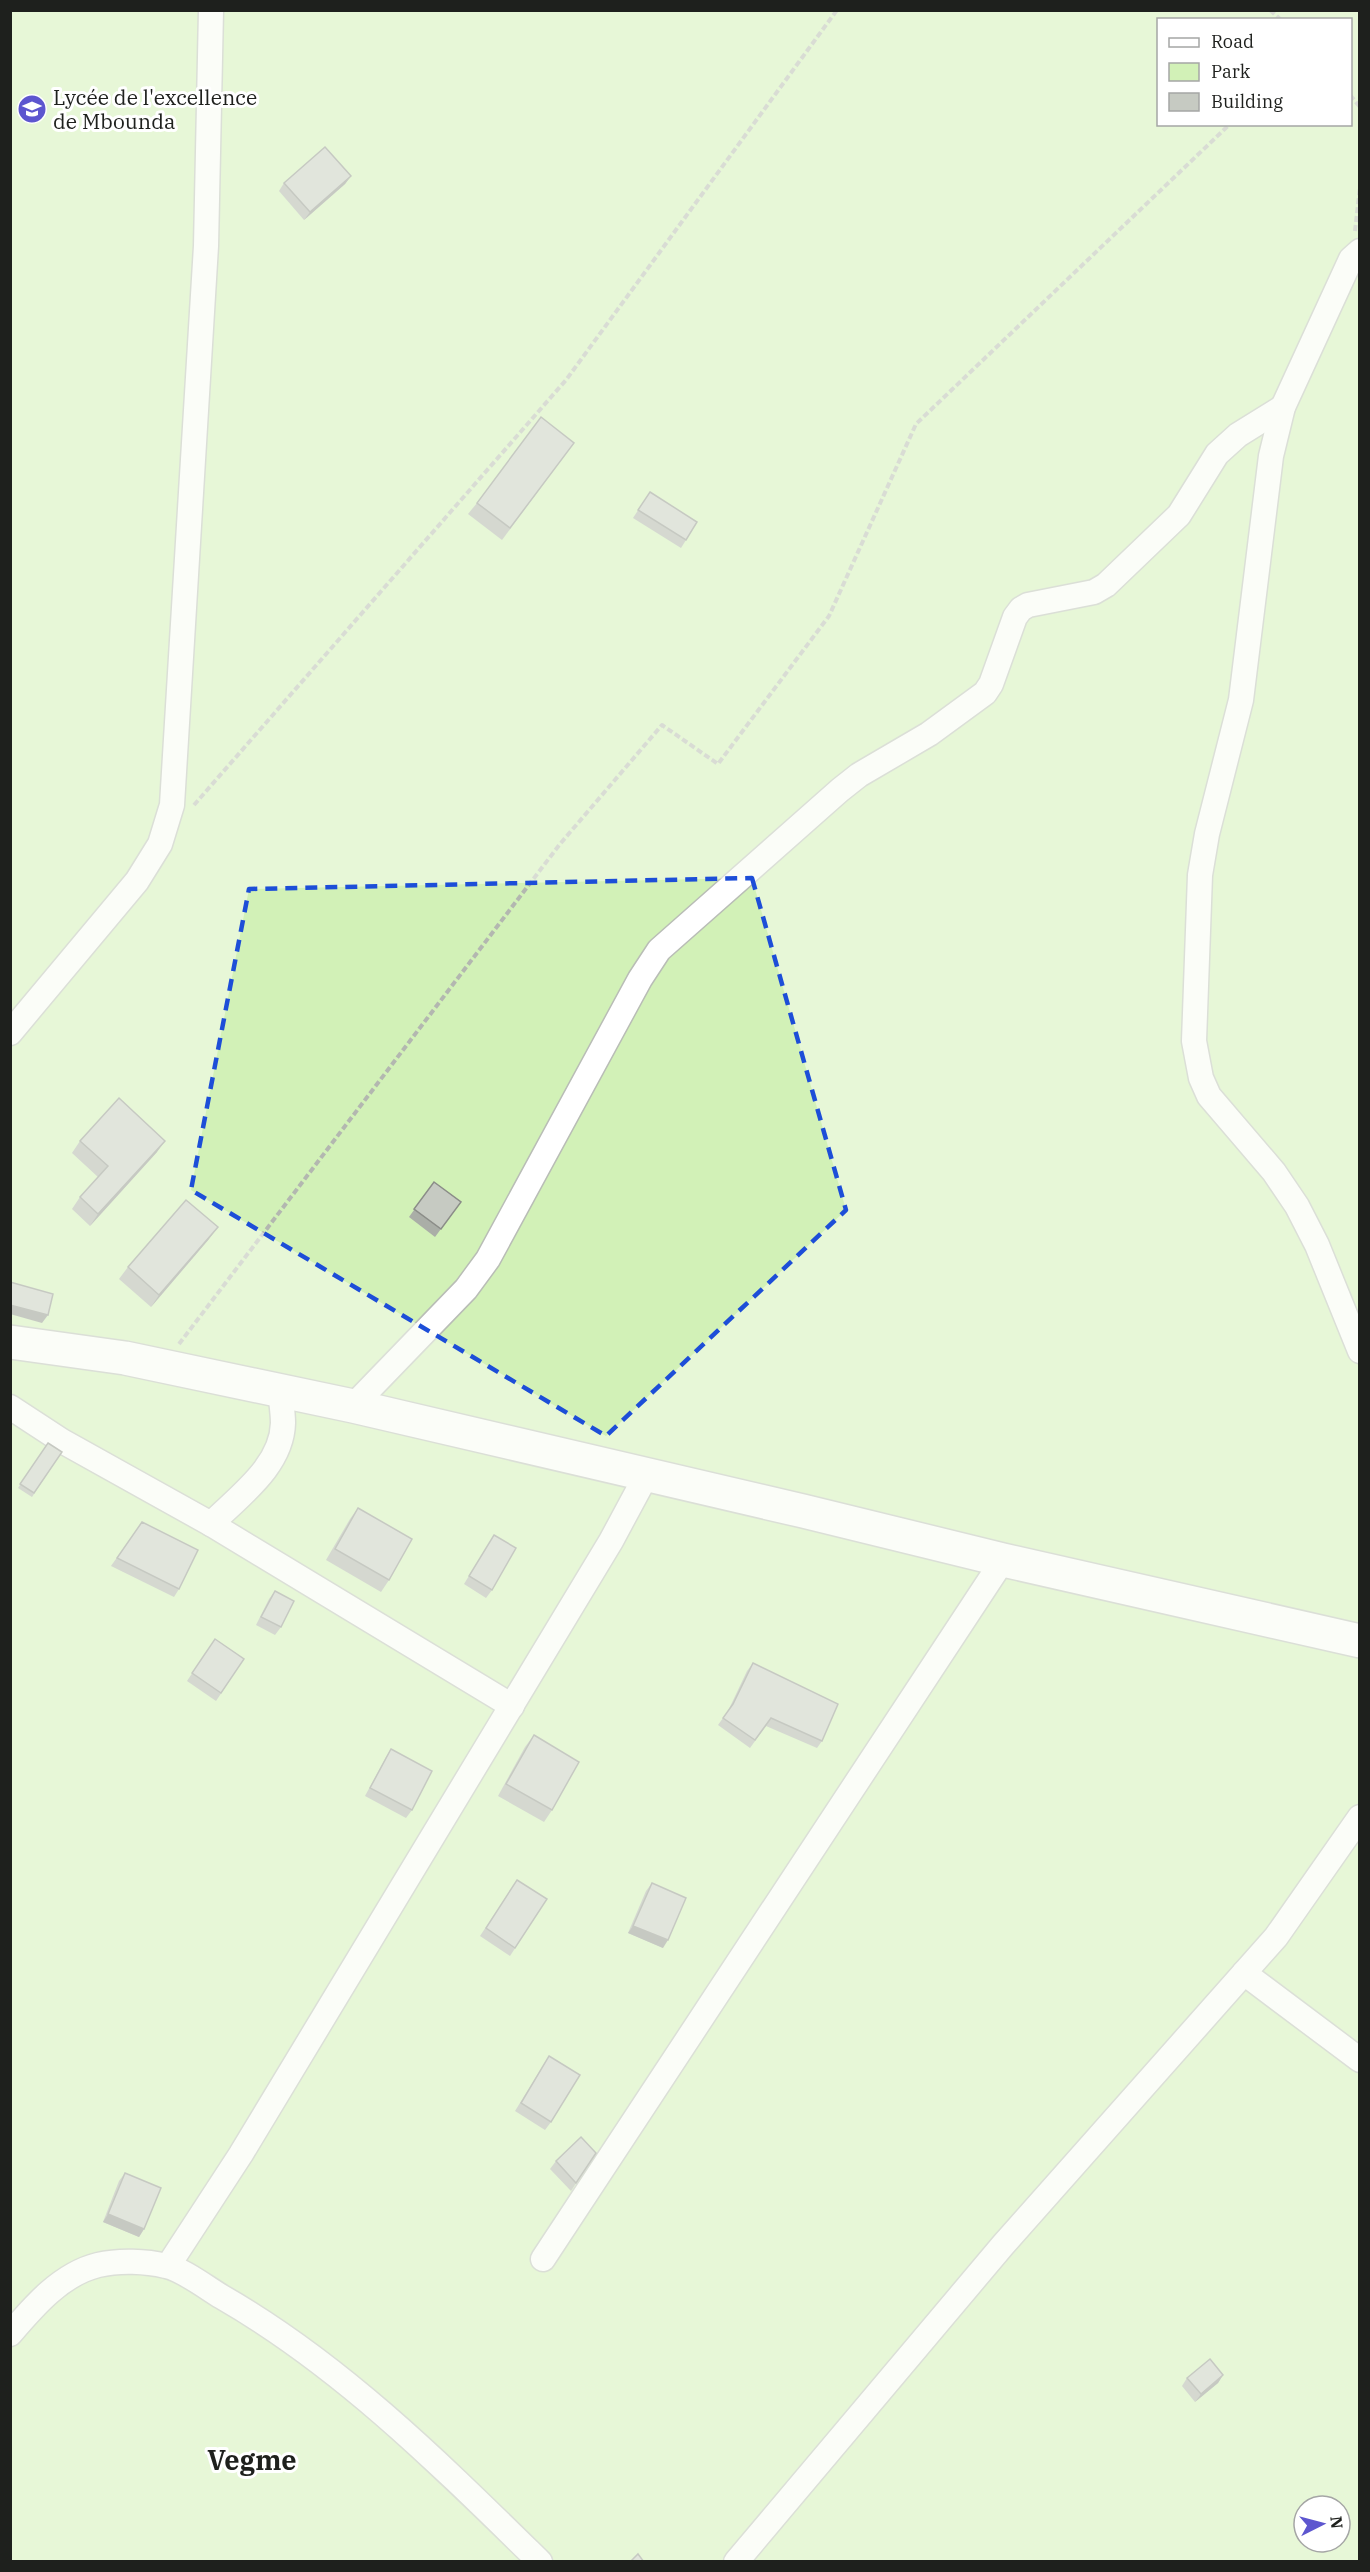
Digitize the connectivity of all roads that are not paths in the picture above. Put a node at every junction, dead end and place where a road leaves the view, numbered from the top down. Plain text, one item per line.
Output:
1 (211, 10) edge
2 (1355, 255) edge
3 (1283, 407) junction
4 (10, 1033) edge
5 (10, 1342) edge
6 (1359, 1351) edge
7 (280, 1390) junction
8 (353, 1406) junction
9 (10, 1407) edge
10 (647, 1474) junction
11 (211, 1524) junction
12 (1003, 1560) junction
13 (1359, 1641) edge
14 (512, 1706) junction
15 (1359, 1816) edge
16 (1244, 1973) junction
17 (1359, 2060) edge
18 (543, 2259) dead end
19 (168, 2266) junction
20 (10, 2334) edge
21 (540, 2562) edge
22 (736, 2562) edge

1 - 4 street
2 - 3 street
3 - 6 street
3 - 8 street
5 - 7 street
7 - 8 street
7 - 11 street
8 - 10 street
9 - 11 street
10 - 12 street
10 - 14 street
11 - 14 street
12 - 13 street
12 - 18 street
14 - 19 street
15 - 16 street
16 - 17 street
16 - 22 street
19 - 20 street
19 - 21 street

